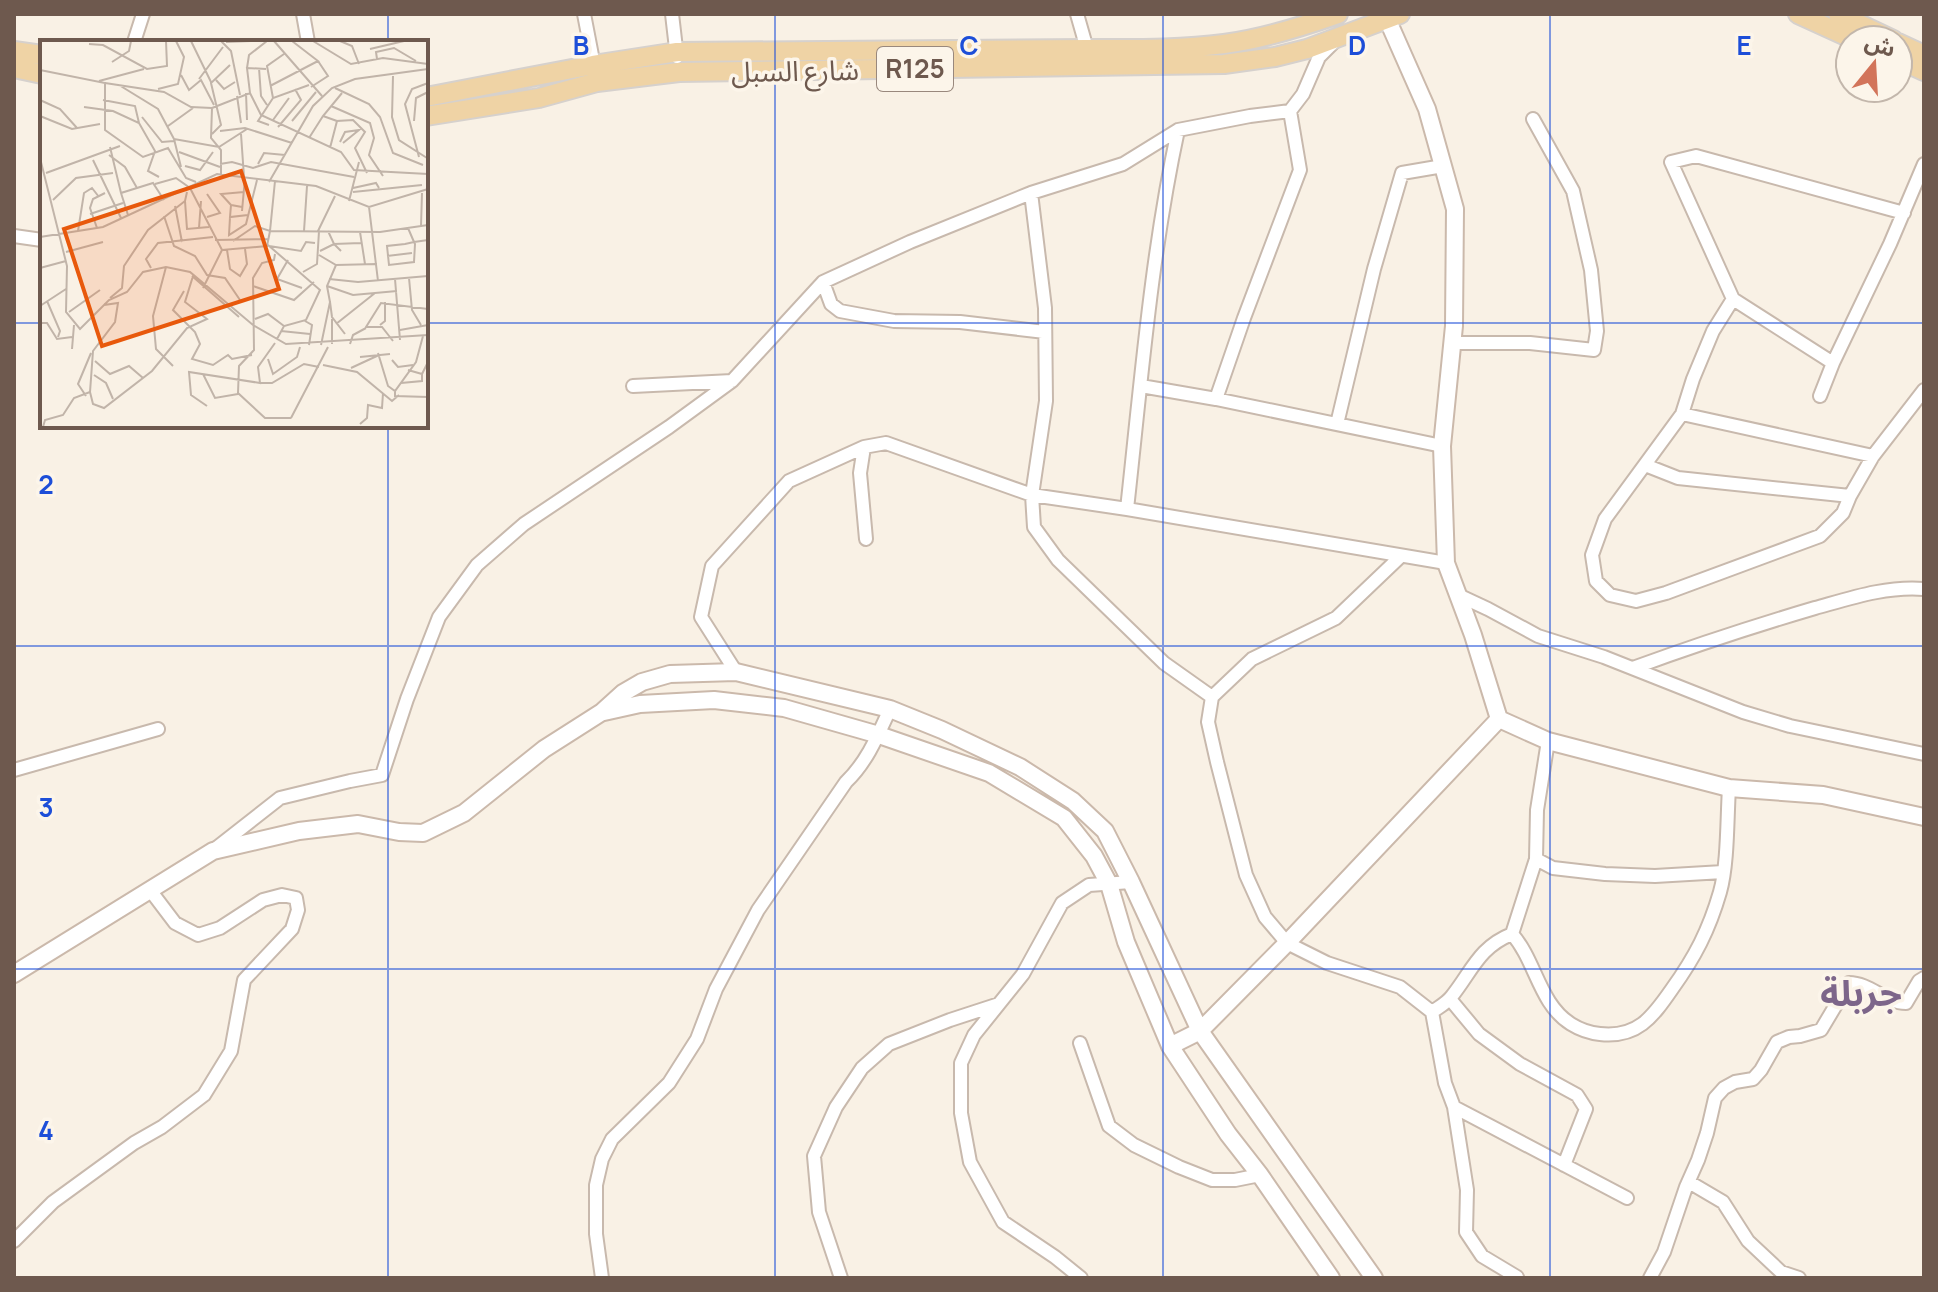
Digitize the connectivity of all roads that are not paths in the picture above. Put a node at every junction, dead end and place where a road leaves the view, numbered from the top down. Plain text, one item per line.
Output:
1 (143, 14) edge
2 (303, 14) edge
3 (584, 14) edge
4 (672, 14) edge
5 (1077, 14) edge
6 (1338, 14) edge
7 (1798, 14) edge
8 (1838, 14) edge
9 (1391, 16) edge
10 (1859, 24) edge
11 (1834, 30) edge
12 (1342, 34) junction
13 (135, 40) edge
14 (308, 40) edge
15 (1087, 49) junction
16 (14, 51) edge
17 (677, 52) junction
18 (40, 55) edge
19 (14, 68) edge
20 (679, 72) junction
21 (595, 73) junction
22 (40, 74) edge
23 (428, 97) edge
24 (1290, 111) junction
25 (428, 116) edge
26 (1533, 119) dead end
27 (1178, 130) junction
28 (1924, 164) edge
29 (1443, 166) junction
30 (1031, 193) junction
31 (1904, 213) junction
32 (14, 236) edge
33 (40, 240) edge
34 (823, 282) junction
35 (1733, 299) junction
36 (1045, 332) junction
37 (1452, 343) junction
38 (1833, 363) junction
39 (732, 381) junction
40 (633, 386) dead end
41 (1141, 386) junction
42 (1924, 390) edge
43 (1820, 396) dead end
44 (1216, 399) junction
45 (1682, 414) junction
46 (1337, 424) junction
47 (1442, 446) junction
48 (864, 447) junction
49 (1873, 456) junction
50 (1645, 465) junction
51 (1032, 495) junction
52 (1850, 496) junction
53 (1127, 509) junction
54 (866, 539) dead end
55 (1401, 556) junction
56 (1446, 563) junction
57 (1924, 589) edge
58 (1458, 595) junction
59 (1633, 668) junction
60 (736, 672) junction
61 (1212, 697) junction
62 (890, 709) junction
63 (602, 712) junction
64 (1499, 719) junction
65 (158, 729) dead end
66 (879, 735) junction
67 (1548, 741) junction
68 (1924, 754) edge
69 (14, 770) edge
70 (1729, 788) junction
71 (1924, 817) edge
72 (213, 851) junction
73 (1536, 859) junction
74 (1723, 872) junction
75 (1131, 882) junction
76 (1109, 884) junction
77 (150, 890) junction
78 (1512, 934) junction
79 (1287, 943) junction
80 (14, 974) edge
81 (1924, 978) edge
82 (1450, 999) junction
83 (999, 1004) junction
84 (1432, 1012) junction
85 (1200, 1031) junction
86 (1080, 1043) dead end
87 (1170, 1046) junction
88 (1454, 1107) junction
89 (1564, 1165) junction
90 (1260, 1175) junction
91 (1689, 1182) junction
92 (1627, 1198) dead end
93 (14, 1241) edge
94 (1517, 1277) edge
95 (602, 1278) edge
96 (841, 1278) edge
97 (1081, 1278) edge
98 (1331, 1278) edge
99 (1374, 1278) edge
100 (1650, 1278) edge
101 (1799, 1278) edge

1 - 13 street
2 - 14 street
3 - 21 street
4 - 17 street
5 - 15 street
6 - 15 main road, شارع السبل / R125
7 - 11 main road
8 - 10 main road
9 - 12 main road, شارع السبل / R125
9 - 29 street
12 - 20 main road, شارع السبل / R125
12 - 24 street
15 - 17 main road, شارع السبل / R125
16 - 18 main road
17 - 20 street
17 - 21 main road, شارع السبل / R125
19 - 22 main road
20 - 21 main road, شارع السبل / R125
21 - 23 main road, شارع السبل / R125
21 - 25 main road, شارع السبل / R125
24 - 27 street
24 - 44 street
26 - 37 street
27 - 30 street
27 - 41 street
28 - 31 street
29 - 37 street
29 - 46 street
30 - 34 street
30 - 36 street
31 - 35 street
31 - 38 street
32 - 33 street
34 - 36 street
34 - 39 street
35 - 38 street
35 - 45 street
36 - 51 street
37 - 47 street
38 - 43 street
39 - 40 street
39 - 72 street
41 - 44 street
41 - 53 street
42 - 49 street
44 - 46 street
45 - 49 street
45 - 50 street
46 - 47 street
47 - 56 street
48 - 51 street
48 - 54 street
48 - 60 street
49 - 52 street
50 - 52 street
50 - 52 street
51 - 53 street
51 - 61 street
53 - 55 street
55 - 56 street
55 - 61 street
56 - 58 street
57 - 59 street
58 - 59 street
58 - 64 street
59 - 68 street
60 - 62 street
60 - 63 street
61 - 79 street
62 - 66 street
62 - 75 street
63 - 66 street
63 - 72 street
64 - 67 street
64 - 79 street
65 - 69 street
66 - 76 street
66 - 95 street
67 - 70 street
67 - 73 street
70 - 71 street
70 - 74 street
72 - 77 street
73 - 74 street
73 - 78 street
74 - 78 street
75 - 76 street
75 - 85 street
76 - 83 street
76 - 87 street
77 - 80 street
77 - 93 street
78 - 82 street
79 - 84 street
79 - 85 street
81 - 91 street
82 - 84 street
82 - 89 street
83 - 96 street
83 - 97 street
84 - 88 street
85 - 87 street
85 - 99 street
86 - 90 street
87 - 90 street
88 - 89 street
88 - 94 street
89 - 92 street
90 - 98 street
91 - 100 street
91 - 101 street

